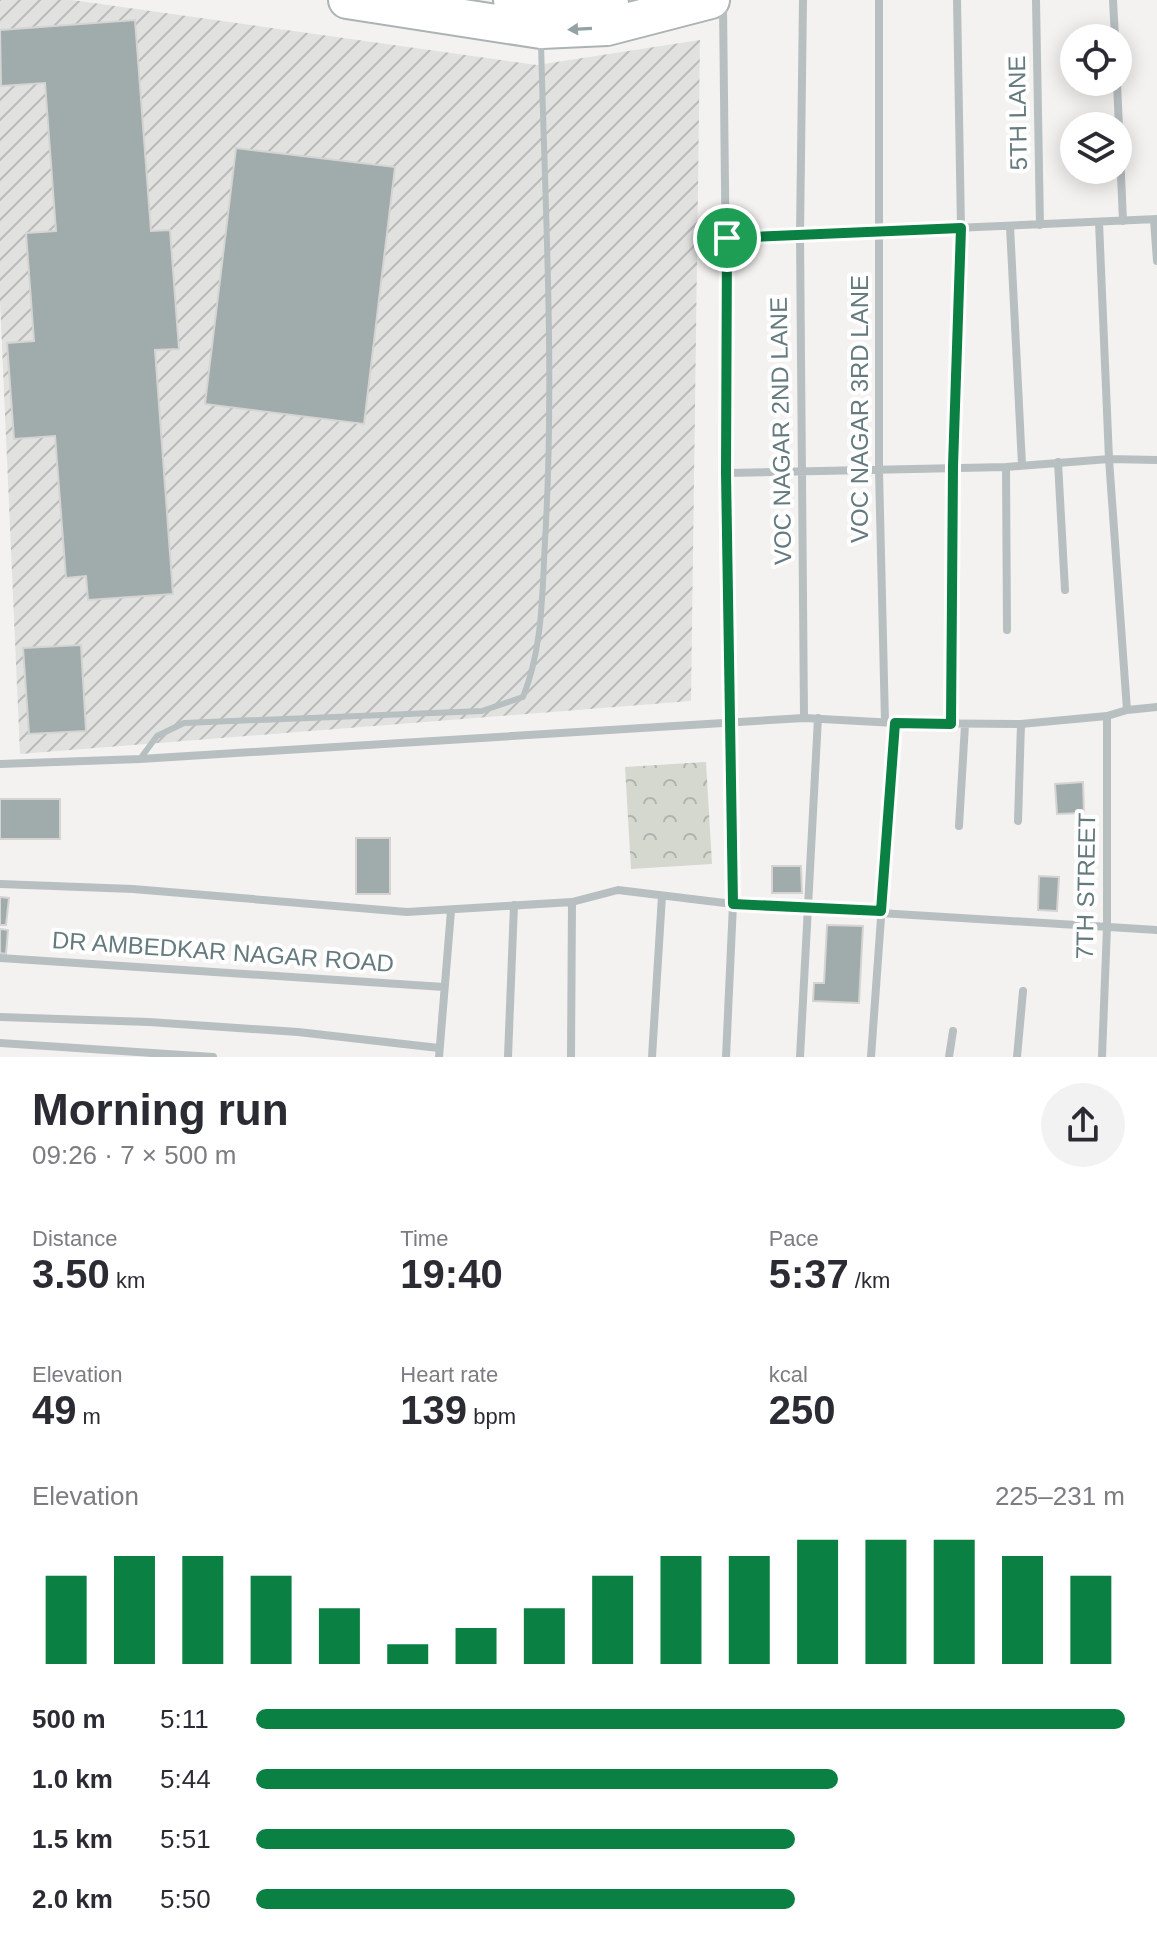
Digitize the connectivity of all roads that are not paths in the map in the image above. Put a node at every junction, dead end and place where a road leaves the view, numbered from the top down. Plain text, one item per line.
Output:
1 (347, 0) edge
2 (512, 0) edge
3 (626, 0) edge
4 (711, 0) edge
5 (722, 0) edge
6 (803, 0) edge
7 (879, 0) edge
8 (957, 0) edge
9 (1036, 0) edge
10 (1113, 0) edge
11 (1114, 24) edge
12 (541, 30) junction
13 (1118, 96) edge
14 (1155, 220) edge
15 (1123, 221) junction
16 (1099, 222) junction
17 (1040, 225) junction
18 (1010, 226) junction
19 (961, 228) junction
20 (879, 232) junction
21 (800, 235) junction
22 (727, 238) junction
23 (1157, 261) edge
24 (1109, 459) junction
25 (1157, 460) edge
26 (1058, 462) junction
27 (1022, 465) junction
28 (953, 466) junction
29 (1006, 467) junction
30 (879, 471) junction
31 (801, 472) junction
32 (726, 473) junction
33 (1065, 590) dead end
34 (1007, 630) dead end
35 (1157, 707) edge
36 (1127, 710) junction
37 (1107, 716) junction
38 (804, 718) junction
39 (818, 718) junction
40 (729, 721) junction
41 (890, 723) junction
42 (951, 724) junction
43 (1021, 724) junction
44 (965, 725) junction
45 (140, 759) junction
46 (0, 764) edge
47 (1018, 821) dead end
48 (959, 826) dead end
49 (0, 884) edge
50 (662, 896) junction
51 (572, 902) junction
52 (733, 904) junction
53 (514, 905) junction
54 (810, 909) junction
55 (451, 911) junction
56 (881, 911) junction
57 (1107, 927) junction
58 (1157, 930) edge
59 (0, 958) edge
60 (444, 987) junction
61 (1023, 991) dead end
62 (0, 1017) edge
63 (953, 1031) dead end
64 (0, 1043) edge
65 (93, 1053) edge
66 (439, 1053) edge
67 (143, 1054) edge
68 (213, 1057) edge
69 (508, 1057) edge
70 (571, 1057) edge
71 (652, 1057) edge
72 (726, 1057) edge
73 (800, 1057) edge
74 (871, 1057) edge
75 (949, 1057) edge
76 (1017, 1057) edge
77 (1102, 1057) edge

1 - 12 main road
2 - 3 main road
4 -> 12 main road
5 - 22 street
6 - 21 street, VOC NAGAR 2ND LANE
7 - 20 street, VOC NAGAR 3RD LANE
8 - 19 street
9 - 17 street, 5TH LANE
10 - 11 street
12 - 45 lane
13 - 15 street
14 - 15 street
14 - 23 street
15 - 16 street
16 - 17 street
16 - 24 street
17 - 18 street
18 - 19 street
18 - 27 street
19 - 20 street
19 - 28 street
20 - 21 street
20 - 30 street, VOC NAGAR 3RD LANE
21 - 22 street
21 - 31 street, VOC NAGAR 2ND LANE
22 - 32 street
24 - 25 street
24 - 26 street
24 - 36 street
26 - 27 street
26 - 33 street
27 - 29 street
28 - 29 street
28 - 30 street
28 - 42 street
29 - 34 street
30 - 31 street
30 - 41 street, VOC NAGAR 3RD LANE
31 - 32 street
31 - 38 street, VOC NAGAR 2ND LANE
32 - 40 street
35 - 36 street
36 - 37 street
37 - 43 street
37 - 57 street, 7TH STREET
38 - 39 street
38 - 40 street
39 - 41 street
39 - 54 street
40 - 45 street
40 - 52 street
41 - 42 street
41 - 56 street, VOC NAGAR 3RD LANE
42 - 44 street
43 - 44 street
43 - 47 street
44 - 48 street
45 - 46 street
49 - 55 street
50 - 51 street
50 - 52 street
50 - 71 street
51 - 53 street
51 - 70 street
52 - 54 street
52 - 72 street
53 - 55 street
53 - 69 street
54 - 56 street
54 - 73 street
55 - 60 street
56 - 57 street
56 - 74 street, VOC NAGAR 3RD LANE
57 - 58 street
57 - 77 street, 7TH STREET
59 - 60 street, DR AMBEDKAR NAGAR ROAD
60 - 66 street
61 - 76 street
62 - 66 street
63 - 75 street
64 - 65 street
65 - 67 street
67 - 68 street

